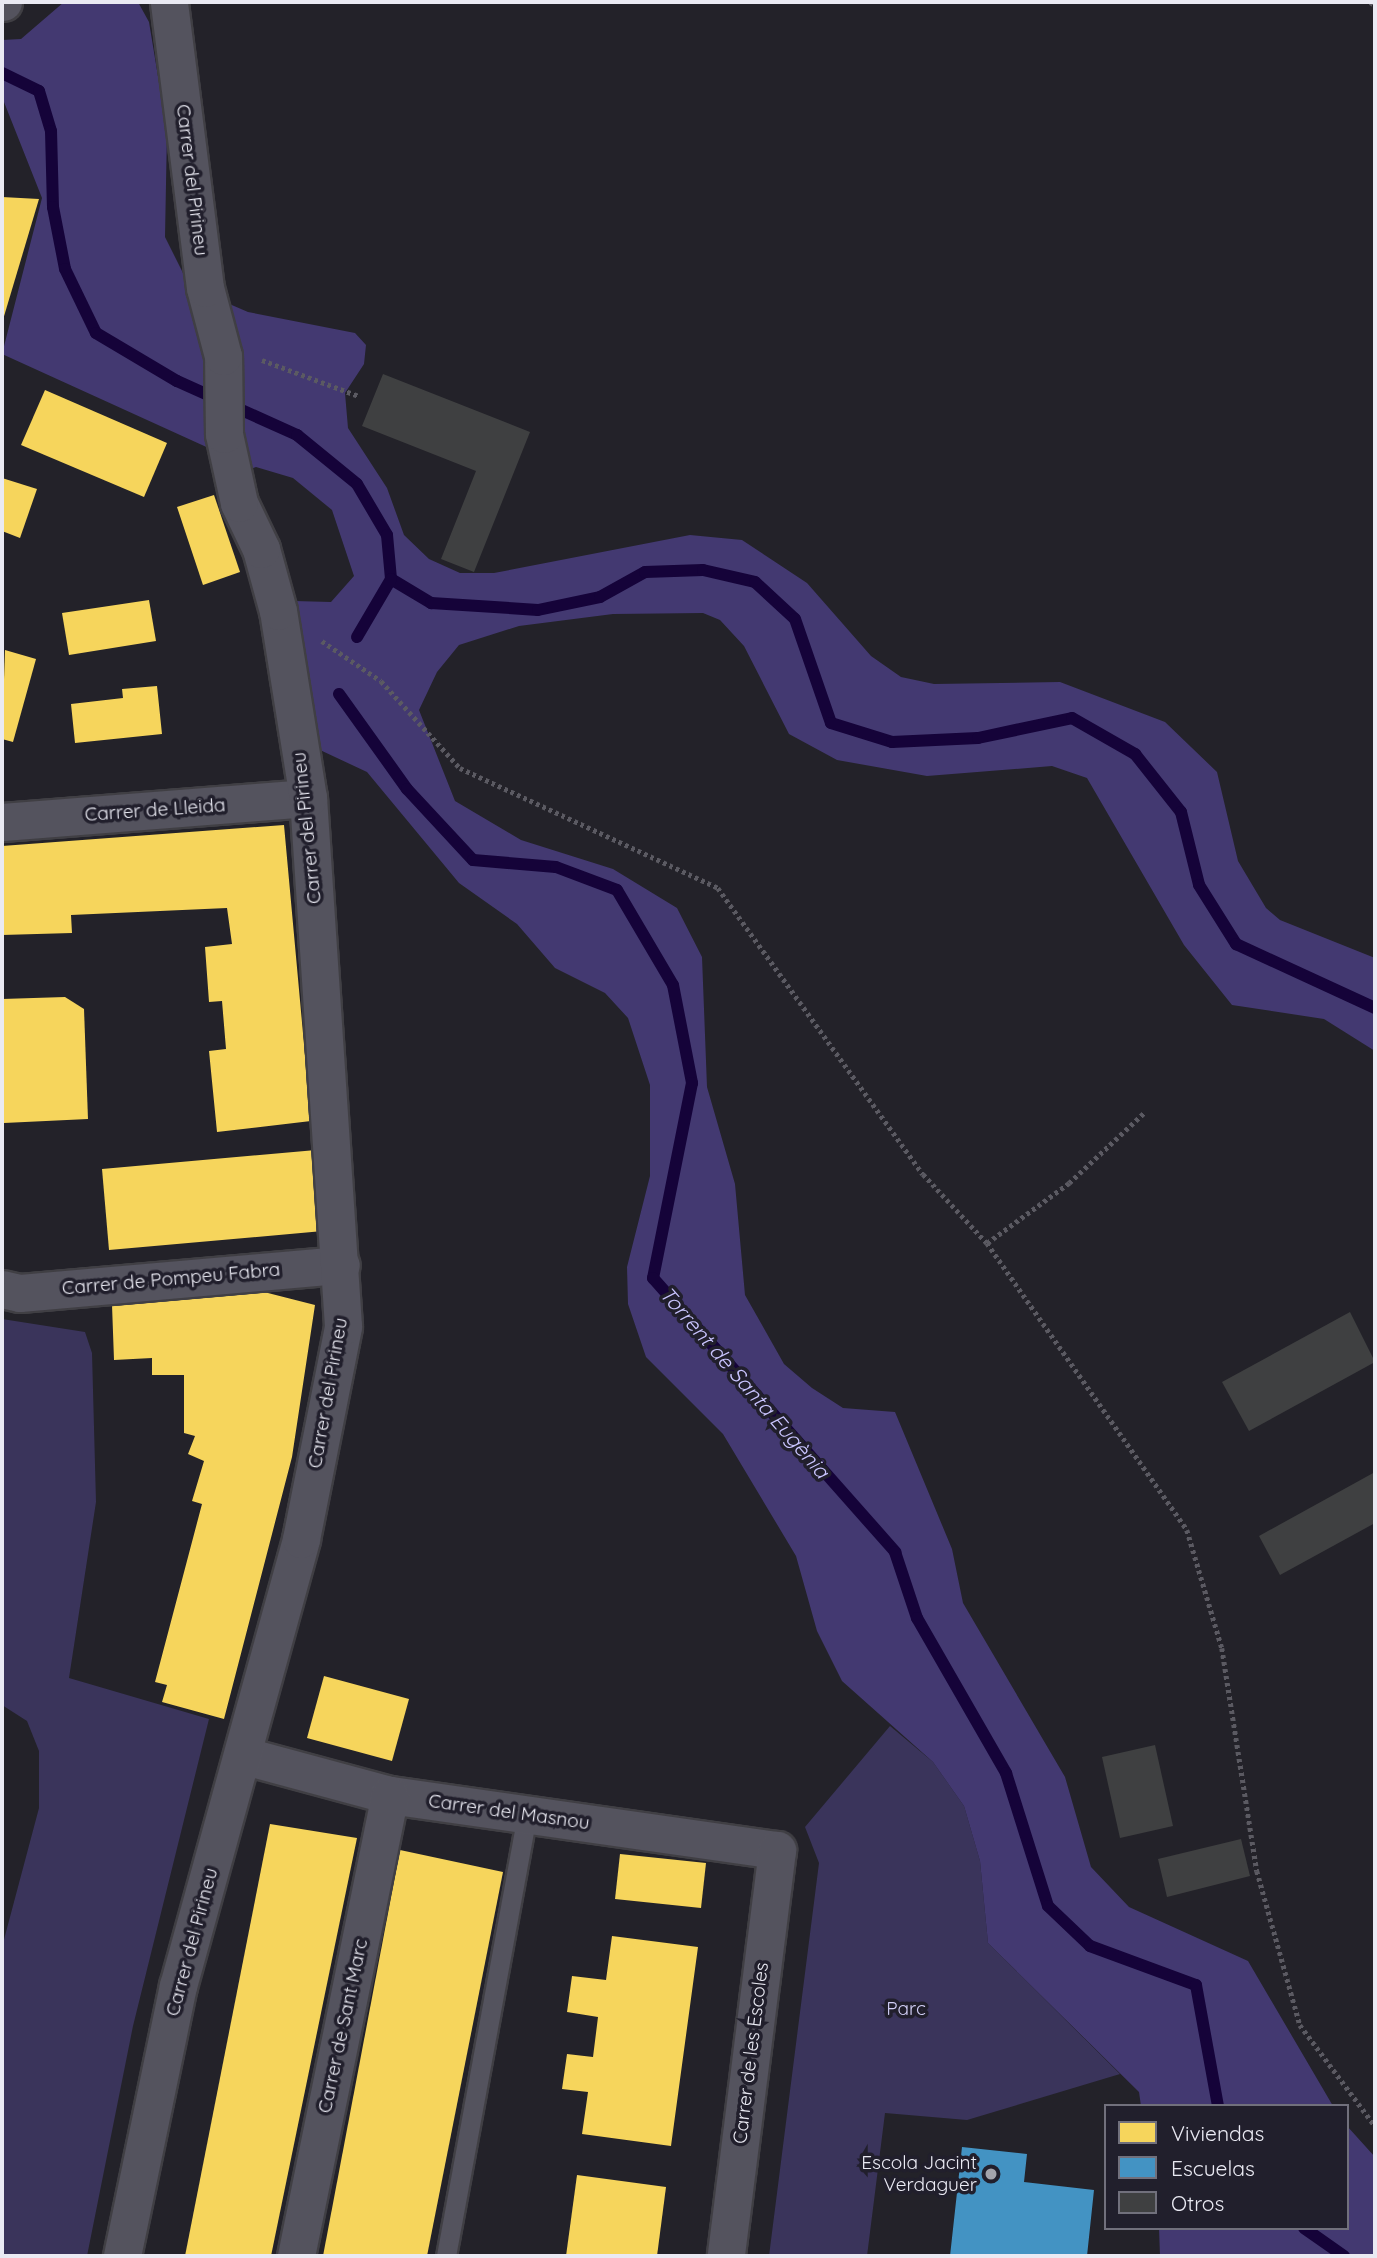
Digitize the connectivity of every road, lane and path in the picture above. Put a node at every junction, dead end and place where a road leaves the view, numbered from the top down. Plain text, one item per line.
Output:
1 (169, 2) edge
2 (1370, 2) edge
3 (1375, 5) edge
4 (220, 346) junction
5 (359, 396) dead end
6 (278, 611) junction
7 (308, 798) junction
8 (2, 822) edge
9 (1145, 1112) dead end
10 (987, 1243) junction
11 (341, 1265) junction
12 (2, 1289) edge
13 (244, 1756) junction
14 (390, 1795) junction
15 (527, 1815) junction
16 (777, 1850) joint
17 (1375, 2126) edge
18 (122, 2256) edge
19 (296, 2256) edge
20 (446, 2256) edge
21 (726, 2256) edge

1 - 4 street, Carrer del Pirineu
2 - 3 path
4 - 5 path
4 - 6 street, Carrer del Pirineu
6 - 7 street, Carrer del Pirineu
6 - 10 path
7 - 8 street, Carrer de Lleida
7 - 11 street, Carrer del Pirineu
9 - 10 path
10 - 17 path
11 - 12 street, Carrer de Pompeu Fabra
11 - 13 street, Carrer del Pirineu
13 - 14 street, Carrer del Masnou
13 - 18 street, Carrer del Pirineu
14 - 15 street, Carrer del Masnou
14 - 19 street, Carrer de Sant Marc
15 - 16 street, Carrer del Masnou
15 - 20 lane
16 - 21 street, Carrer de les Escoles

